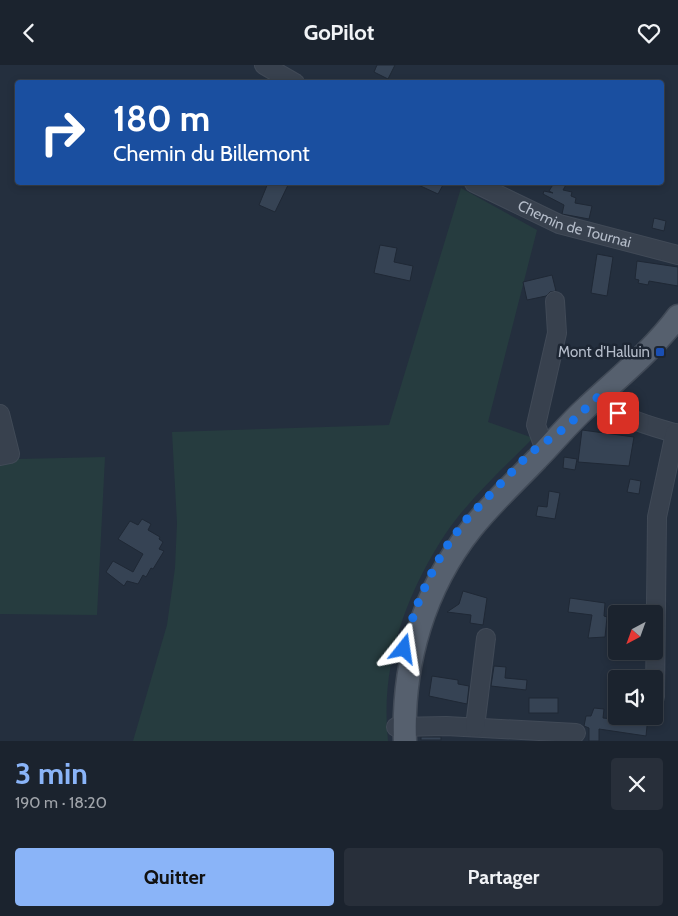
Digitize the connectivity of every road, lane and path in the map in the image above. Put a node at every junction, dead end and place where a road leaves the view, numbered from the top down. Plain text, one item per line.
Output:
1 (264, 65) edge
2 (290, 80) edge
3 (478, 185) edge
4 (678, 255) edge
5 (555, 301) dead end
6 (678, 315) edge
7 (600, 395) junction
8 (0, 414) edge
9 (677, 433) edge
10 (545, 445) junction
11 (0, 456) edge
12 (486, 638) dead end
13 (655, 670) edge
14 (475, 727) junction
15 (576, 733) dead end
16 (400, 734) edge

1 - 2 street
3 - 4 street, Chemin de Tournai
5 - 10 street
6 - 7 main road
7 - 9 street
7 - 10 main road
8 - 11 street
9 - 13 street
10 - 16 main road
12 - 14 street
14 - 15 street
14 - 16 street

